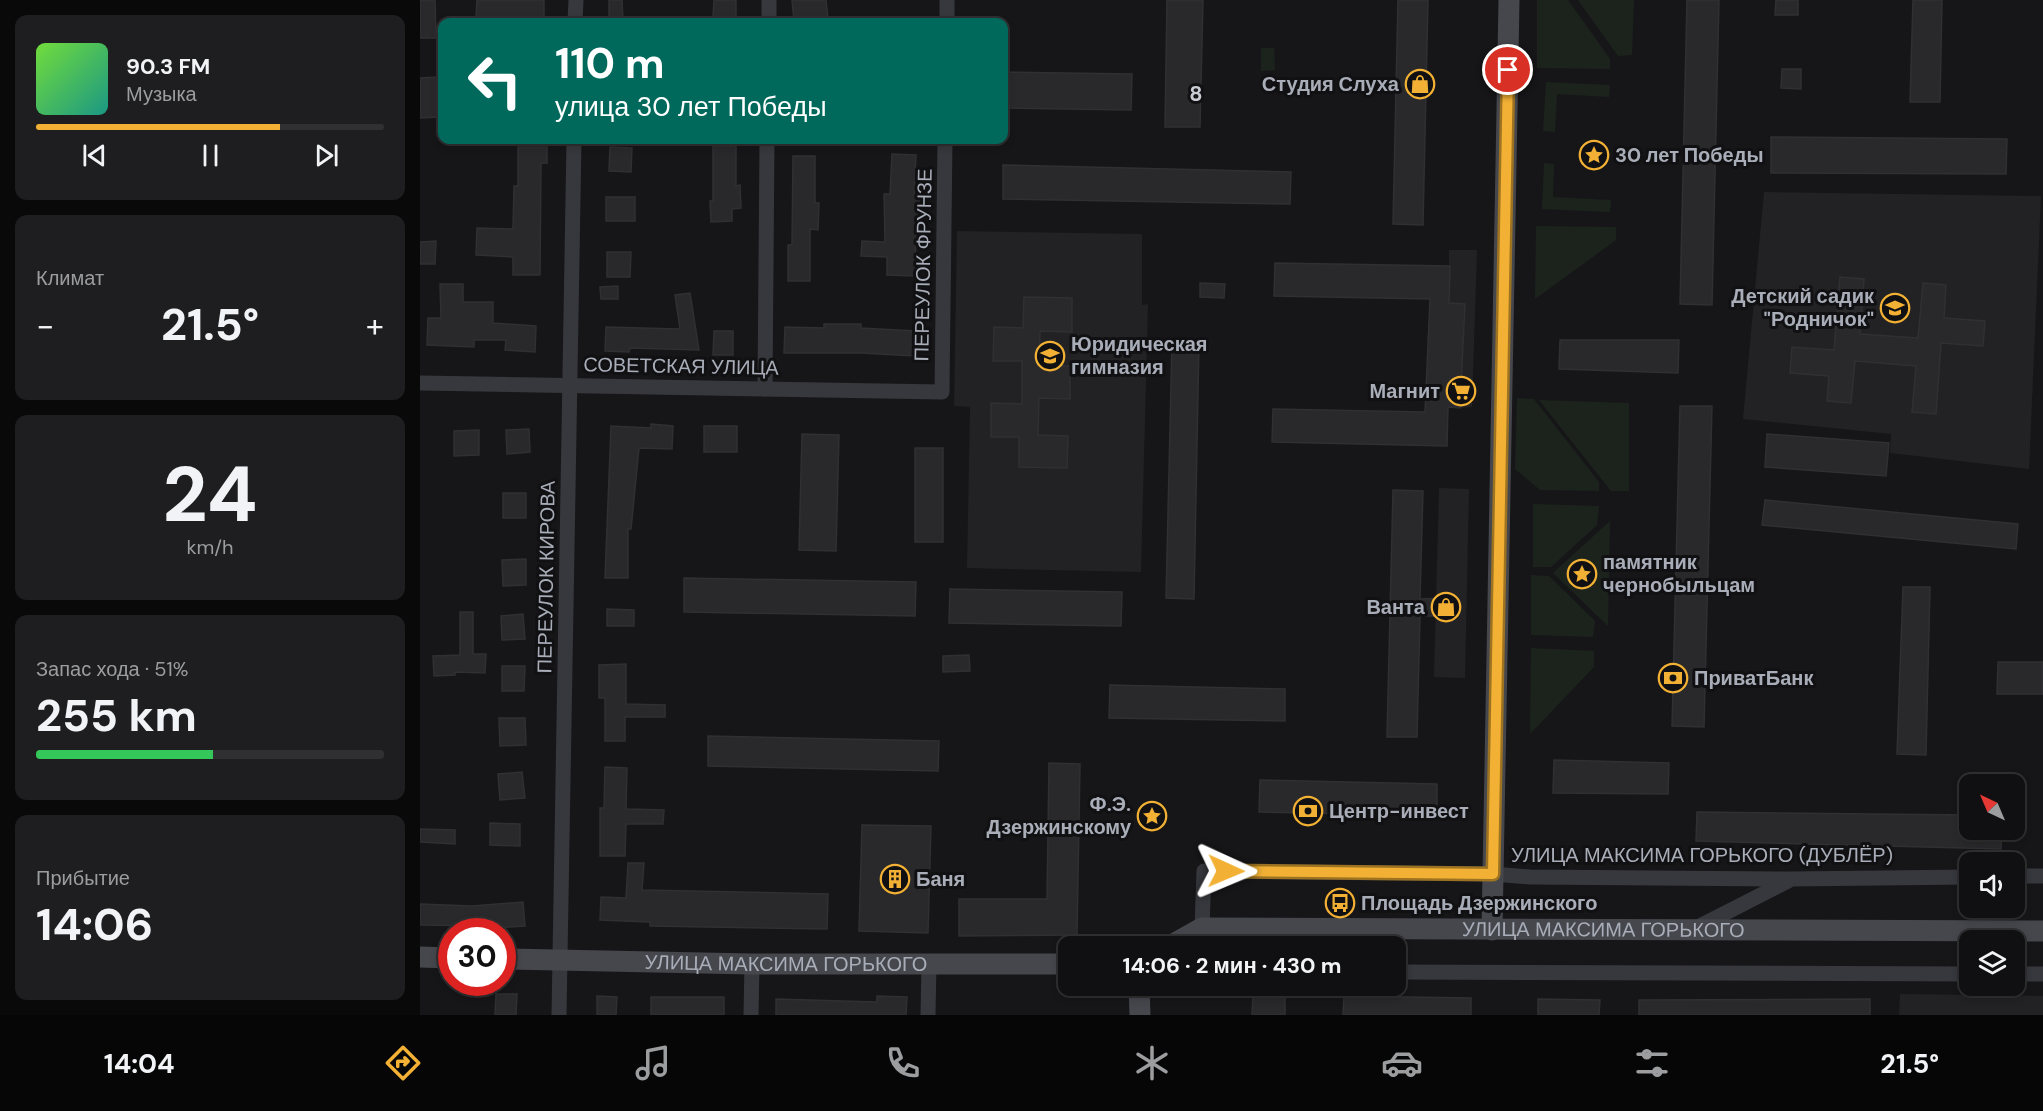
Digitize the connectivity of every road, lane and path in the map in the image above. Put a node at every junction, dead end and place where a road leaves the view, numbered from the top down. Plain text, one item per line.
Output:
1 (576, 0) edge
2 (769, 0) edge
3 (947, 0) edge
4 (1509, 0) edge
5 (575, 18) edge
6 (769, 18) edge
7 (947, 18) edge
8 (574, 144) edge
9 (767, 144) edge
10 (945, 144) edge
11 (420, 383) edge
12 (571, 385) junction
13 (765, 389) junction
14 (942, 392) joint
15 (1493, 874) junction
16 (2025, 876) edge
17 (2043, 876) edge
18 (1959, 877) edge
19 (1790, 879) junction
20 (1202, 928) junction
21 (1492, 930) junction
22 (1692, 930) junction
23 (2043, 931) edge
24 (1190, 936) edge
25 (420, 957) edge
26 (438, 958) edge
27 (516, 959) edge
28 (560, 960) junction
29 (929, 963) junction
30 (752, 964) junction
31 (1058, 964) edge
32 (1406, 972) edge
33 (1959, 974) edge
34 (2025, 974) edge
35 (2043, 974) edge
36 (1140, 996) edge
37 (559, 1015) edge
38 (751, 1015) edge
39 (928, 1015) edge
40 (1140, 1015) edge

1 - 5 street
2 - 6 street
3 - 7 street
4 - 15 street
8 - 12 street, ПЕРЕУЛОК КИРОВА
9 - 13 street
10 - 14 street, ПЕРЕУЛОК ФРУНЗЕ
11 - 12 street, СОВЕТСКАЯ УЛИЦА
12 - 13 street, СОВЕТСКАЯ УЛИЦА
12 - 28 street, ПЕРЕУЛОК КИРОВА
13 - 14 street, СОВЕТСКАЯ УЛИЦА
15 - 19 street, УЛИЦА МАКСИМА ГОРЬКОГО (ДУБЛЁР)
15 - 20 street, УЛИЦА МАКСИМА ГОРЬКОГО (ДУБЛЁР)
15 - 21 street
16 - 17 street
18 - 19 street, УЛИЦА МАКСИМА ГОРЬКОГО (ДУБЛЁР)
19 - 22 street
20 - 21 street, УЛИЦА МАКСИМА ГОРЬКОГО
20 - 24 street
21 - 22 street, УЛИЦА МАКСИМА ГОРЬКОГО
22 - 23 street, УЛИЦА МАКСИМА ГОРЬКОГО
25 - 26 street
27 - 28 street, УЛИЦА МАКСИМА ГОРЬКОГО
28 - 30 street, УЛИЦА МАКСИМА ГОРЬКОГО
28 - 37 street, ПЕРЕУЛОК КИРОВА
29 - 30 street, УЛИЦА МАКСИМА ГОРЬКОГО
29 - 31 street, УЛИЦА МАКСИМА ГОРЬКОГО
29 - 39 street
30 - 38 street
32 - 33 street
34 - 35 street
36 - 40 street

